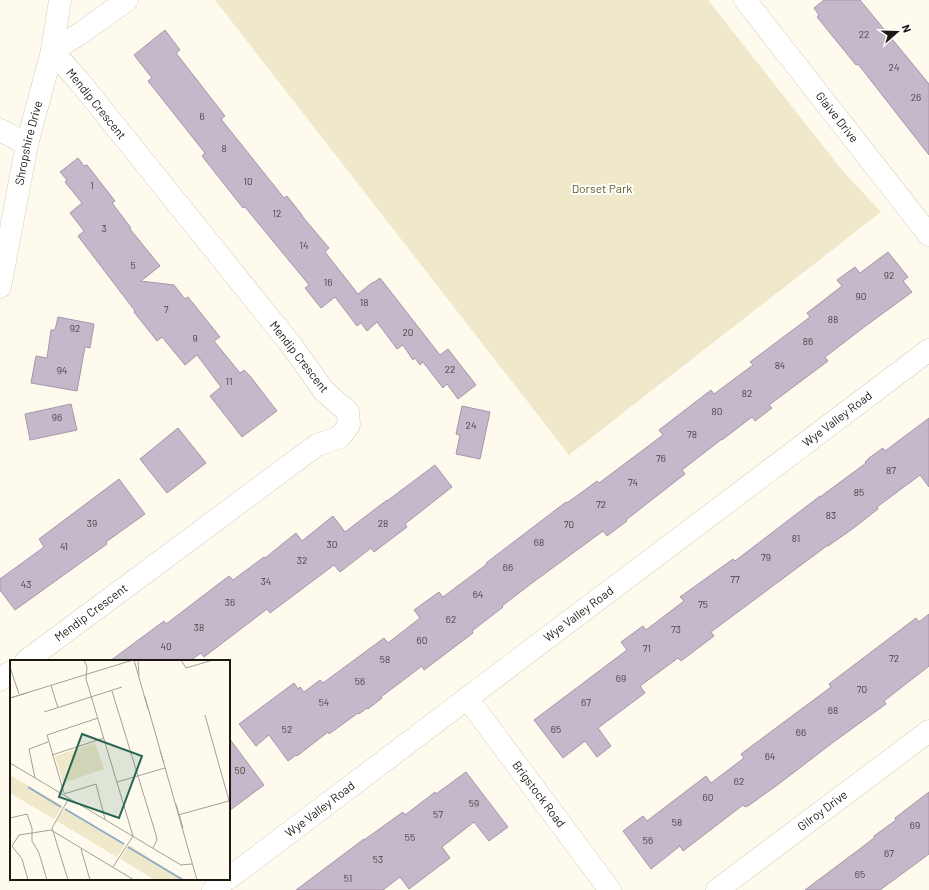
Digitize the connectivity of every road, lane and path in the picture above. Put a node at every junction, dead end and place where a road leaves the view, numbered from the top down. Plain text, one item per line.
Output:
1 (60, 0) edge
2 (127, 0) edge
3 (746, 0) edge
4 (52, 51) junction
5 (0, 130) edge
6 (27, 144) junction
7 (929, 235) edge
8 (0, 287) edge
9 (929, 350) edge
10 (27, 660) edge
11 (10, 673) edge
12 (0, 680) edge
13 (468, 698) junction
14 (929, 732) edge
15 (230, 876) edge
16 (226, 880) edge
17 (213, 890) edge
18 (610, 890) edge
19 (717, 890) edge

1 - 4 street, Shropshire Drive
2 - 4 street
3 - 7 street, Glaive Drive
4 - 6 street, Shropshire Drive
4 - 10 street, Mendip Crescent
5 - 6 street
6 - 8 street, Shropshire Drive
9 - 13 street, Wye Valley Road
11 - 12 street
13 - 15 street, Wye Valley Road
13 - 18 street, Brigstock Road
14 - 19 street, Gilroy Drive
16 - 17 street, Wye Valley Road

